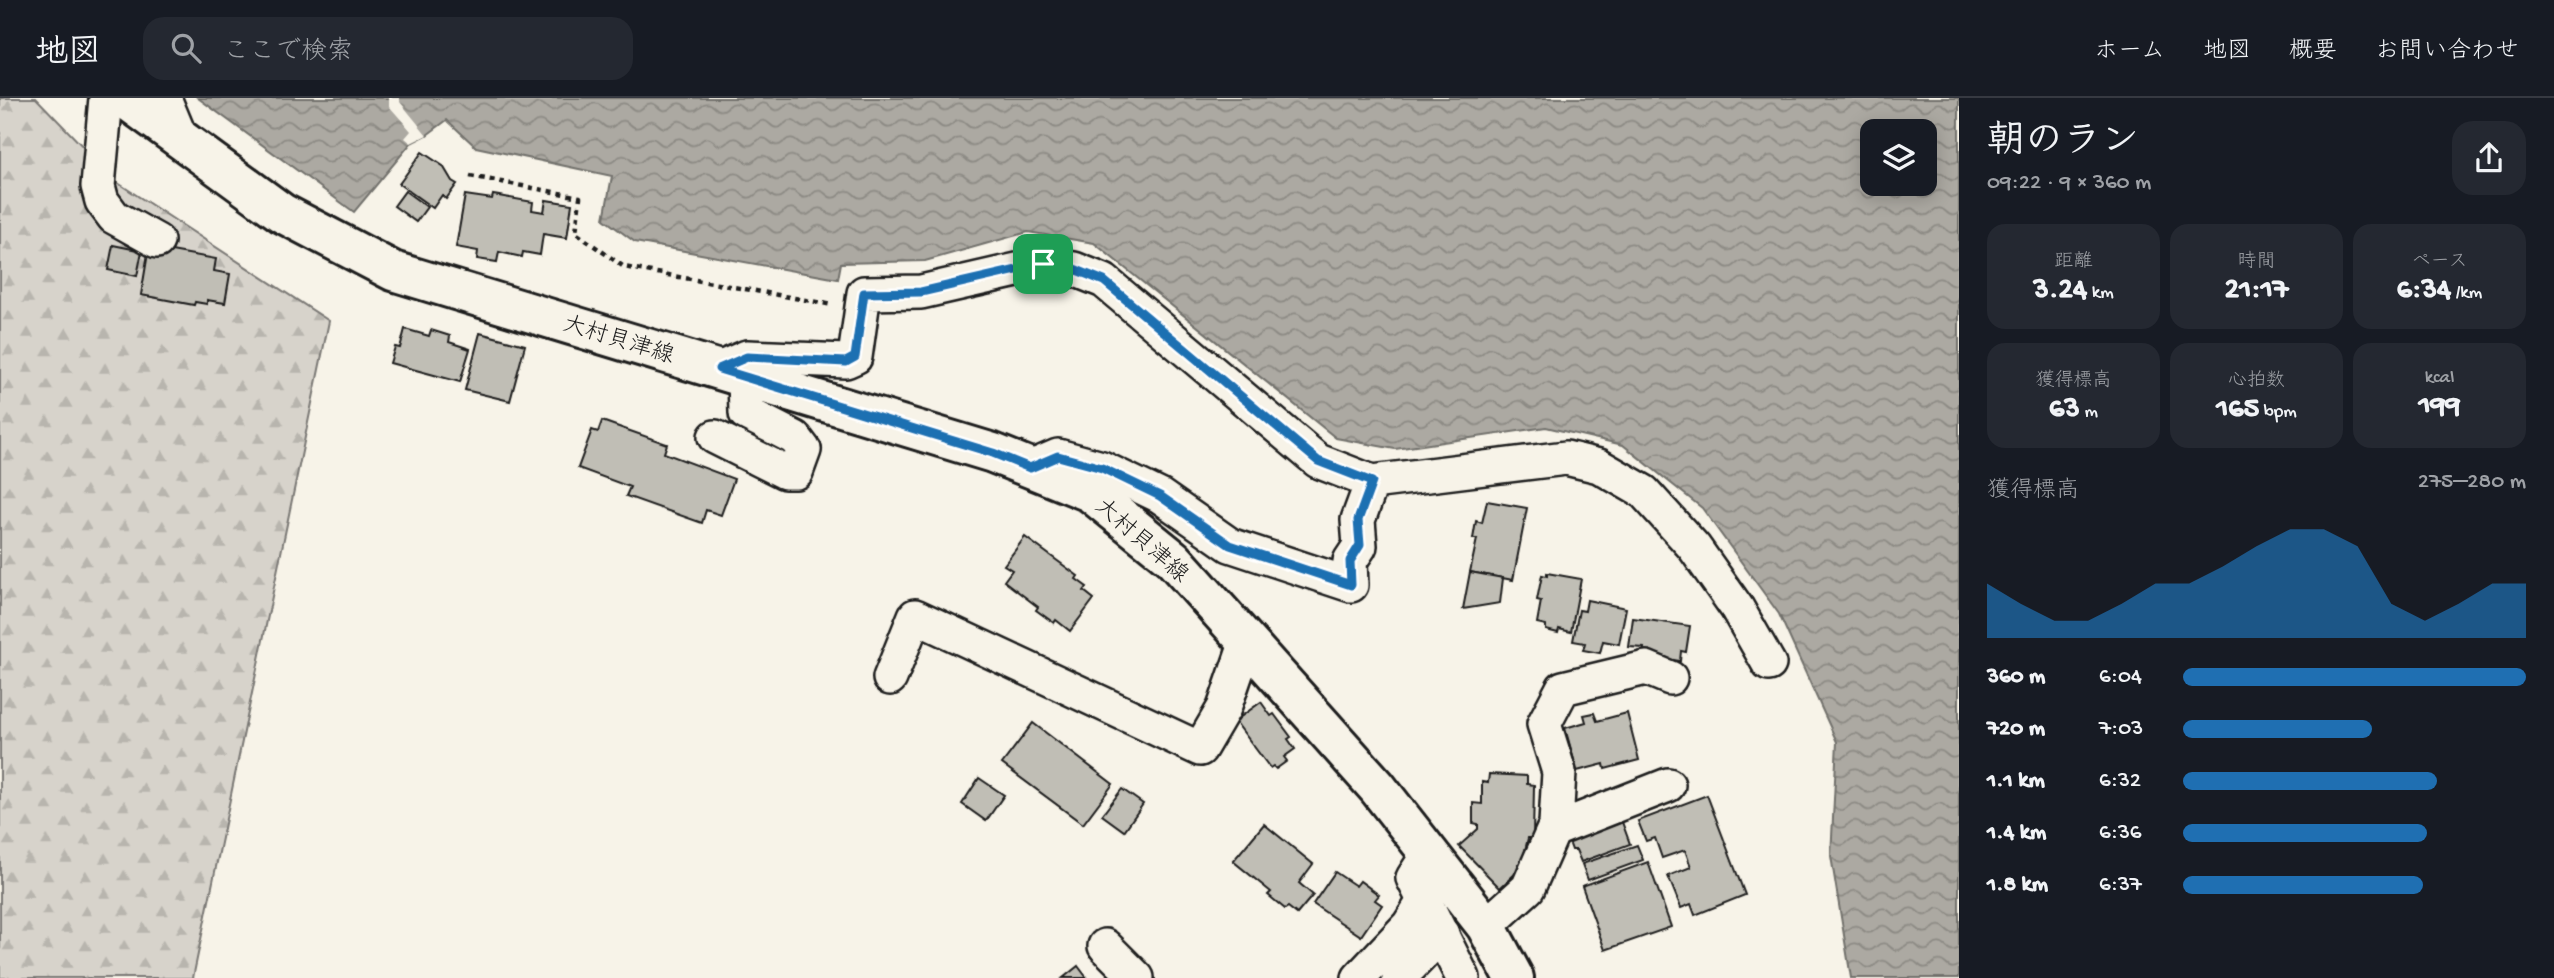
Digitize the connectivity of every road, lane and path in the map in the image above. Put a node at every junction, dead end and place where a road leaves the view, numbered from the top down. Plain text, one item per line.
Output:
1 (106, 98) edge
2 (124, 98) edge
3 (164, 98) edge
4 (181, 139) junction
5 (470, 176) dead end
6 (157, 241) dead end
7 (862, 310) junction
8 (732, 373) junction
9 (715, 437) dead end
10 (1030, 468) junction
11 (1372, 482) junction
12 (1247, 642) junction
13 (1769, 664) dead end
14 (890, 678) dead end
15 (1670, 678) dead end
16 (1652, 780) dead end
17 (1555, 817) junction
18 (1429, 853) junction
19 (1424, 901) junction
20 (1486, 926) junction
21 (1441, 934) junction
22 (1105, 946) dead end
23 (1137, 978) edge
24 (1359, 978) edge
25 (1399, 978) edge
26 (1463, 978) edge
27 (1514, 978) edge

1 - 6 street
2 - 4 main road, 大村貝津線
3 - 4 street
4 - 8 main road, 大村貝津線
5 - 7 path
7 - 8 street
7 - 11 street
8 - 9 street
8 - 10 main road, 大村貝津線
10 - 11 street
10 - 12 main road, 大村貝津線
11 - 13 street
12 - 14 street
12 - 18 main road, 大村貝津線
15 - 17 street
16 - 17 street
17 - 20 street
18 - 19 street
18 - 20 main road, 大村貝津線
19 - 21 street
19 - 24 street
20 - 27 main road, 大村貝津線
21 - 25 street
21 - 26 street
22 - 23 street

